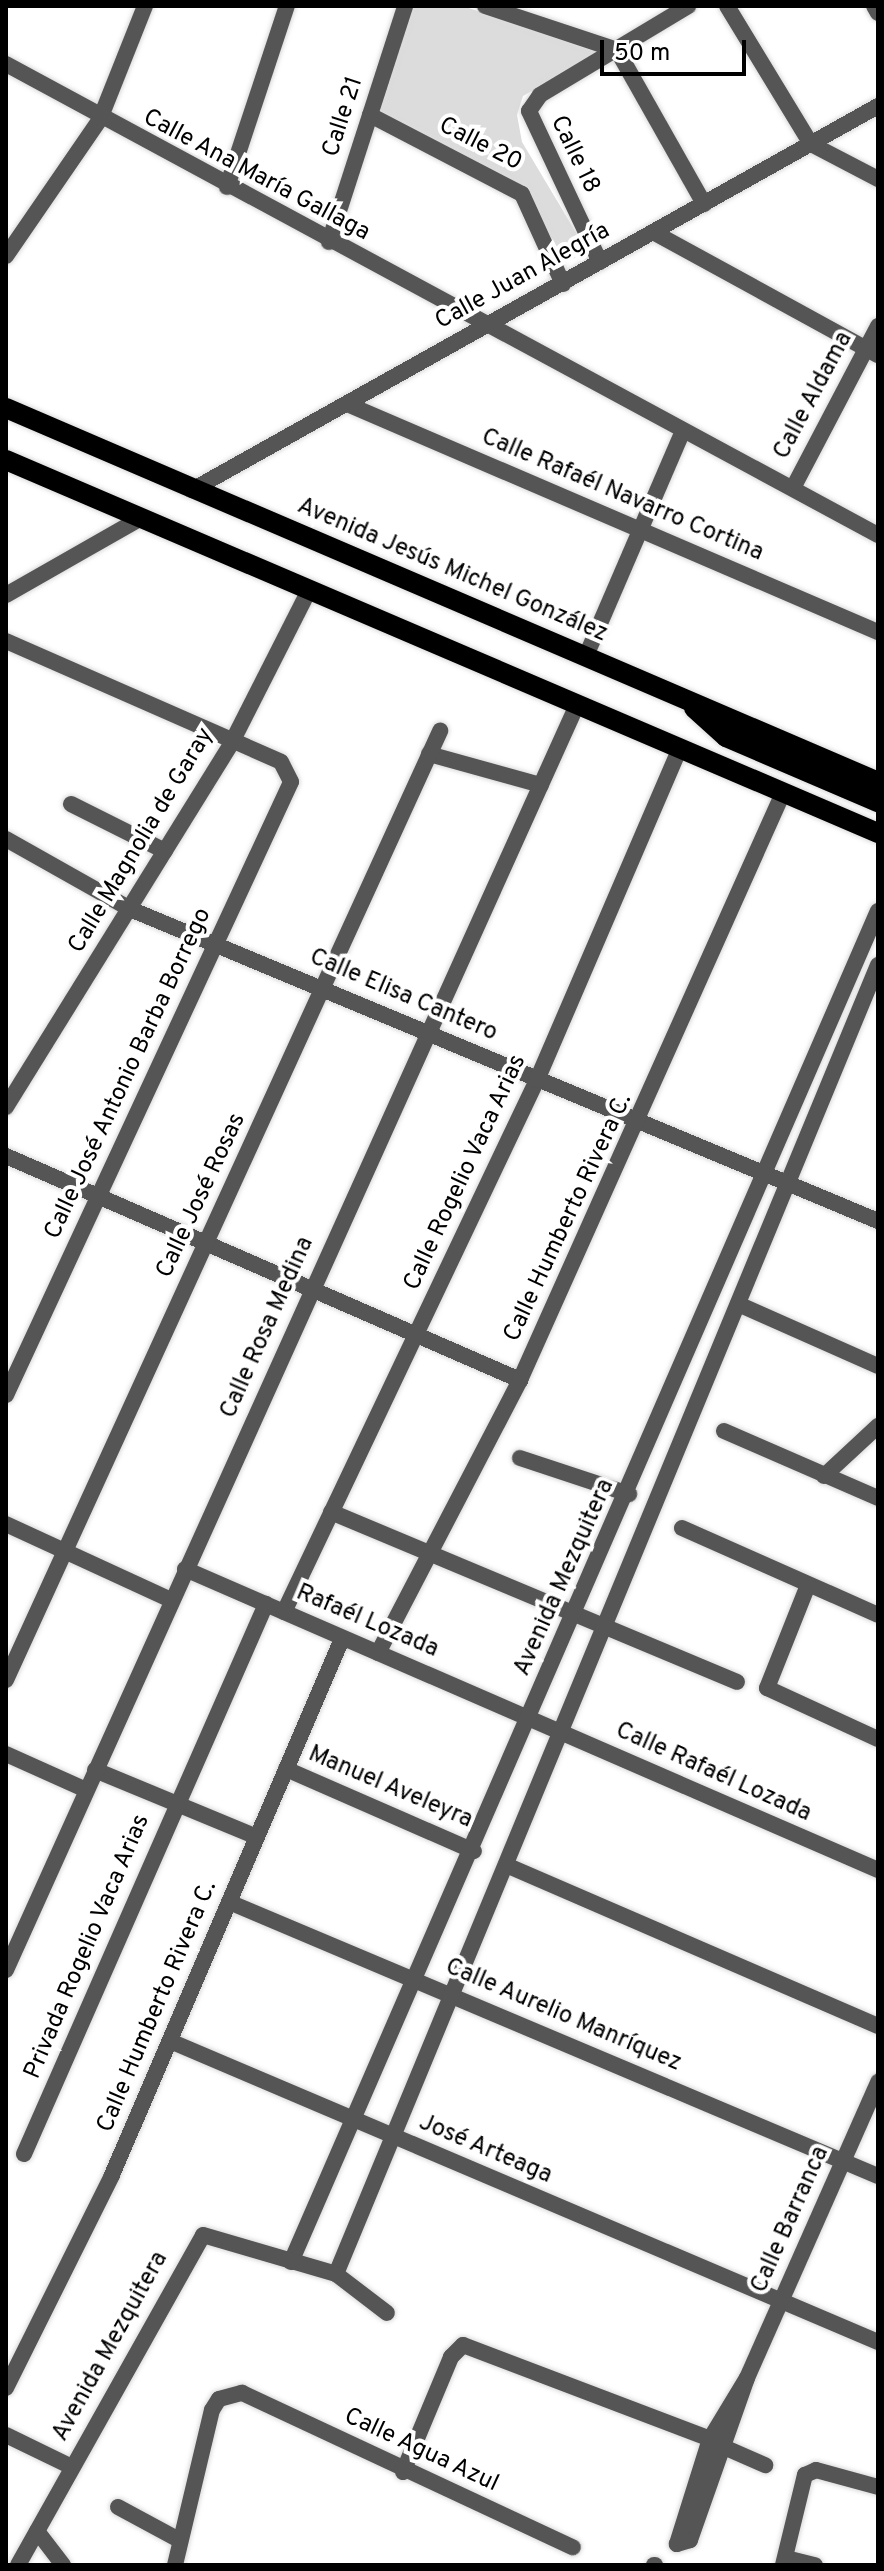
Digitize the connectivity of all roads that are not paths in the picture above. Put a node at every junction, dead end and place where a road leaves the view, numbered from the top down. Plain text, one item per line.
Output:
1 (145, 6) edge
2 (287, 6) edge
3 (405, 6) edge
4 (485, 6) edge
5 (688, 6) edge
6 (727, 6) edge
7 (874, 6) edge
8 (878, 13) edge
9 (617, 50) junction
10 (6, 64) edge
11 (878, 106) edge
12 (370, 115) junction
13 (100, 119) junction
14 (811, 144) junction
15 (878, 179) edge
16 (227, 187) junction
17 (704, 204) junction
18 (653, 232) junction
19 (329, 242) junction
20 (6, 256) edge
21 (600, 262) junction
22 (563, 284) junction
23 (486, 326) junction
24 (878, 326) edge
25 (872, 352) edge
26 (347, 404) junction
27 (6, 408) edge
28 (683, 431) junction
29 (6, 460) edge
30 (793, 488) junction
31 (192, 490) junction
32 (139, 519) junction
33 (641, 530) junction
34 (878, 535) edge
35 (307, 594) junction
36 (6, 595) edge
37 (878, 632) edge
38 (6, 641) edge
39 (586, 656) junction
40 (680, 695) junction
41 (576, 707) junction
42 (440, 731) dead end
43 (232, 742) junction
44 (680, 748) junction
45 (429, 754) junction
46 (878, 782) edge
47 (541, 785) junction
48 (783, 793) junction
49 (878, 802) edge
50 (71, 804) dead end
51 (878, 833) edge
52 (6, 839) edge
53 (165, 851) junction
54 (130, 909) junction
55 (878, 911) edge
56 (217, 944) junction
57 (878, 965) edge
58 (324, 988) junction
59 (429, 1033) junction
60 (537, 1080) junction
61 (6, 1107) edge
62 (640, 1124) junction
63 (6, 1156) edge
64 (763, 1171) junction
65 (789, 1181) junction
66 (97, 1196) junction
67 (878, 1221) edge
68 (206, 1243) junction
69 (312, 1289) junction
70 (738, 1304) junction
71 (416, 1335) junction
72 (878, 1366) edge
73 (520, 1380) junction
74 (6, 1395) edge
75 (878, 1426) edge
76 (724, 1431) dead end
77 (520, 1458) dead end
78 (824, 1476) junction
79 (629, 1494) junction
80 (878, 1498) edge
81 (331, 1512) junction
82 (6, 1524) edge
83 (682, 1528) dead end
84 (67, 1552) junction
85 (432, 1554) junction
86 (185, 1569) junction
87 (808, 1585) junction
88 (171, 1600) junction
89 (266, 1604) junction
90 (284, 1612) junction
91 (574, 1613) junction
92 (878, 1615) edge
93 (605, 1626) junction
94 (342, 1639) junction
95 (378, 1653) junction
96 (6, 1680) edge
97 (737, 1682) dead end
98 (530, 1719) junction
99 (562, 1733) junction
100 (878, 1739) edge
101 (6, 1754) edge
102 (286, 1769) junction
103 (95, 1770) junction
104 (86, 1790) junction
105 (176, 1804) junction
106 (257, 1837) junction
107 (474, 1851) junction
108 (506, 1865) junction
109 (878, 1870) edge
110 (229, 1902) junction
111 (7, 1966) edge
112 (418, 1981) junction
113 (449, 1994) junction
114 (878, 2026) edge
115 (170, 2041) junction
116 (878, 2082) edge
117 (355, 2120) junction
118 (393, 2137) junction
119 (24, 2154) dead end
120 (843, 2161) junction
121 (878, 2176) edge
122 (291, 2262) junction
123 (336, 2274) junction
124 (780, 2303) junction
125 (387, 2313) dead end
126 (878, 2342) edge
127 (747, 2378) junction
128 (6, 2388) edge
129 (6, 2435) edge
130 (710, 2439) junction
131 (726, 2448) junction
132 (765, 2465) dead end
133 (72, 2467) junction
134 (403, 2472) junction
135 (878, 2487) edge
136 (118, 2507) dead end
137 (37, 2531) junction
138 (179, 2540) junction
139 (573, 2547) dead end
140 (784, 2562) edge
141 (18, 2565) edge
142 (63, 2565) edge
143 (175, 2565) edge
144 (815, 2565) edge

1 - 13 street
2 - 16 street
3 - 12 street, Calle 21
4 - 9 street
5 - 9 street
6 - 14 street
7 - 8 street
9 - 17 street
9 - 21 street, Calle 18
10 - 13 street, Calle Ana María Gallaga
11 - 14 street, Calle Juan Alegría
12 - 19 street, Calle 21
12 - 22 street, Calle 20
13 - 16 street, Calle Ana María Gallaga
13 - 20 street
14 - 15 street
14 - 17 street, Calle Juan Alegría
16 - 19 street, Calle Ana María Gallaga
17 - 18 street, Calle Juan Alegría
18 - 21 street, Calle Juan Alegría
18 - 25 street
19 - 23 street, Calle Ana María Gallaga
21 - 22 street, Calle Juan Alegría
22 - 23 street, Calle Juan Alegría
23 - 26 street, Calle Juan Alegría
23 - 28 street
24 - 25 street, Calle Aldama
25 - 30 street, Calle Aldama
26 - 31 street, Calle Juan Alegría
26 - 33 street, Calle Rafaél Navarro Cortina
27 - 31 main road, Avenida Jesús Michel González
28 - 30 street
28 - 33 street
29 - 32 main road
30 - 34 street
31 - 39 main road, Avenida Jesús Michel González
32 - 35 main road
32 - 36 street
33 - 37 street, Calle Rafaél Navarro Cortina
33 - 39 street
35 - 41 main road
35 - 43 street, Calle Magnolia de Garay
38 - 43 street
39 - 40 main road, Avenida Jesús Michel González
40 - 46 main road, Avenida Jesús Michel González
40 - 49 main road
41 - 44 main road
41 - 47 street, Calle Rosa Medina
42 - 45 street, Calle José Rosas
43 - 53 street, Calle Magnolia de Garay
43 - 56 street, Calle José Antonio Barba Borrego
44 - 48 main road
44 - 60 street, Calle Rogelio Vaca Arias
45 - 47 street
45 - 58 street, Calle José Rosas
47 - 59 street, Calle Rosa Medina
48 - 51 main road
48 - 62 street, Calle Humberto Rivera C.
50 - 53 street
52 - 54 street, Calle Elisa Cantero
53 - 54 street, Calle Magnolia de Garay
54 - 56 street, Calle Elisa Cantero
54 - 61 street, Calle Magnolia de Garay
55 - 64 street, Avenida Mezquitera
56 - 58 street, Calle Elisa Cantero
56 - 66 street, Calle José Antonio Barba Borrego
57 - 65 street
58 - 59 street, Calle Elisa Cantero
58 - 68 street, Calle José Rosas
59 - 60 street, Calle Elisa Cantero
59 - 69 street, Calle Rosa Medina
60 - 62 street, Calle Elisa Cantero
60 - 71 street, Calle Rogelio Vaca Arias
62 - 64 street, Calle Elisa Cantero
62 - 73 street, Calle Humberto Rivera C.
63 - 66 street
64 - 65 street, Calle Elisa Cantero
64 - 79 street, Avenida Mezquitera
65 - 67 street, Calle Elisa Cantero
65 - 70 street
66 - 68 street
66 - 74 street, Calle José Antonio Barba Borrego
68 - 69 street
68 - 84 street, Calle José Rosas
69 - 71 street
69 - 86 street, Calle Rosa Medina
70 - 72 street
70 - 93 street
71 - 73 street
71 - 81 street, Calle Rogelio Vaca Arias
73 - 85 street, Calle Humberto Rivera C.
75 - 78 street
76 - 78 street
77 - 79 street
78 - 80 street
79 - 91 street, Avenida Mezquitera
81 - 85 street
81 - 90 street, Calle Rogelio Vaca Arias
82 - 84 street
83 - 87 street
84 - 88 street
84 - 96 street, Calle José Rosas
85 - 91 street
85 - 95 street, Calle Humberto Rivera C.
86 - 88 street, Calle Rosa Medina
86 - 89 street, Rafaél Lozada
87 - 92 street
87 - 100 street
88 - 103 street, Calle Rosa Medina
89 - 90 street, Rafaél Lozada
89 - 105 street
90 - 94 street, Rafaél Lozada
91 - 93 street
91 - 98 street, Avenida Mezquitera
93 - 97 street
93 - 99 street
94 - 95 street, Rafaél Lozada
94 - 102 street, Calle Humberto Rivera C.
95 - 98 street, Rafaél Lozada
98 - 99 street, Calle Rafaél Lozada
98 - 107 street, Avenida Mezquitera
99 - 108 street
99 - 109 street, Calle Rafaél Lozada
101 - 104 street
102 - 106 street, Calle Humberto Rivera C.
102 - 107 street, Manuel Aveleyra
103 - 104 street, Calle Rosa Medina
103 - 105 street
104 - 111 street, Calle Rosa Medina
105 - 106 street
105 - 119 street, Privada Rogelio Vaca Arias
106 - 110 street, Calle Humberto Rivera C.
107 - 112 street, Avenida Mezquitera
108 - 113 street
108 - 114 street
110 - 112 street, Calle Aurelio Manríquez
110 - 115 street, Calle Humberto Rivera C.
112 - 113 street, Calle Aurelio Manríquez
112 - 117 street, Avenida Mezquitera
113 - 118 street
113 - 120 street, Calle Aurelio Manríquez
115 - 117 street, José Arteaga
115 - 128 street, Calle Humberto Rivera C.
116 - 120 street, Calle Barranca
117 - 118 street, José Arteaga
117 - 122 street, Avenida Mezquitera
118 - 123 street
118 - 124 street, José Arteaga
120 - 121 street, Calle Aurelio Manríquez
120 - 124 street, Calle Barranca
122 - 123 street, Avenida Mezquitera
122 - 133 street, Avenida Mezquitera
123 - 125 street
124 - 126 street, José Arteaga
124 - 127 street, Calle Barranca
127 - 130 street, Calle Barranca
127 - 131 street, Calle Barranca
129 - 133 street
130 - 131 street, Calle Barranca
130 - 134 street
131 - 132 street
133 - 137 street, Avenida Mezquitera
134 - 138 street, Calle Agua Azul
134 - 139 street, Calle Agua Azul
135 - 140 street
136 - 138 street
137 - 141 street, Avenida Mezquitera
137 - 142 street
138 - 143 street
140 - 144 street

